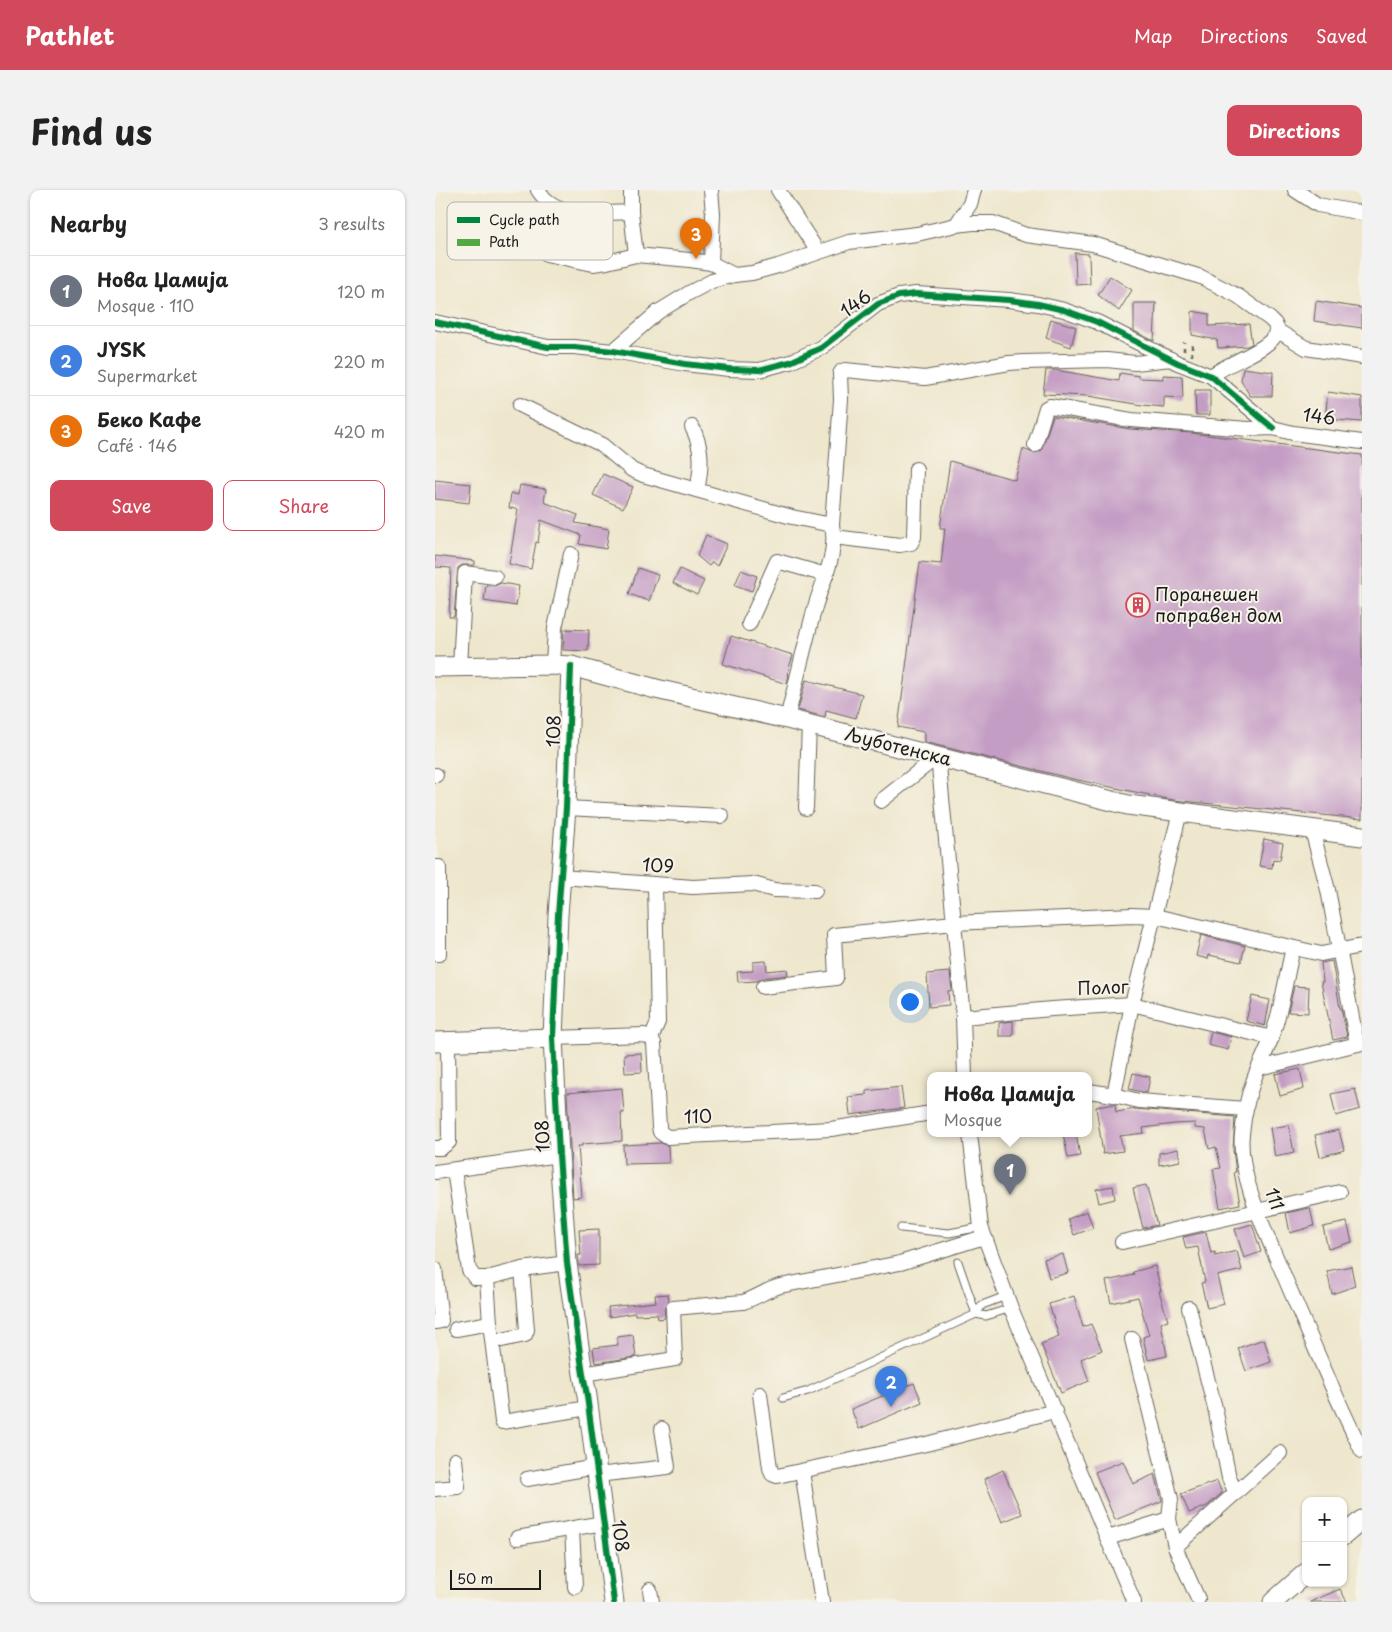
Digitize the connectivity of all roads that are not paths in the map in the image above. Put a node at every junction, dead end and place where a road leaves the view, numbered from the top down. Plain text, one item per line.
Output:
1 (538, 190) edge
2 (631, 190) edge
3 (711, 190) edge
4 (778, 190) edge
5 (974, 190) edge
6 (1295, 190) edge
7 (549, 202) edge
8 (613, 212) edge
9 (631, 212) junction
10 (1362, 213) edge
11 (955, 225) junction
12 (818, 252) junction
13 (636, 255) junction
14 (574, 260) edge
15 (711, 263) junction
16 (734, 275) junction
17 (435, 322) edge
18 (1278, 331) junction
19 (613, 351) junction
20 (1362, 357) edge
21 (1171, 359) junction
22 (1211, 376) junction
23 (520, 405) dead end
24 (692, 427) dead end
25 (1273, 428) junction
26 (1362, 442) edge
27 (1035, 445) dead end
28 (916, 469) dead end
29 (697, 490) junction
30 (833, 531) junction
31 (571, 554) dead end
32 (826, 575) junction
33 (495, 577) dead end
34 (749, 624) dead end
35 (553, 664) junction
36 (571, 666) junction
37 (435, 667) edge
38 (460, 667) junction
39 (787, 719) junction
40 (809, 725) junction
41 (938, 756) junction
42 (881, 801) dead end
43 (566, 808) junction
44 (806, 808) dead end
45 (1181, 812) junction
46 (722, 816) dead end
47 (1312, 830) junction
48 (1362, 836) edge
49 (435, 867) edge
50 (561, 877) junction
51 (655, 885) junction
52 (815, 891) dead end
53 (1155, 916) junction
54 (954, 922) junction
55 (1362, 946) edge
56 (1293, 948) junction
57 (1340, 951) junction
58 (435, 954) edge
59 (763, 987) dead end
60 (1132, 1004) junction
61 (963, 1017) junction
62 (553, 1038) junction
63 (651, 1038) junction
64 (1272, 1038) junction
65 (441, 1042) edge
66 (1360, 1043) edge
67 (1259, 1068) junction
68 (965, 1072) edge
69 (1092, 1091) edge
70 (1114, 1094) junction
71 (1246, 1110) junction
72 (927, 1115) edge
73 (970, 1137) edge
74 (435, 1148) edge
75 (559, 1155) junction
76 (454, 1170) junction
77 (435, 1172) edge
78 (1340, 1192) dead end
79 (1258, 1212) junction
80 (901, 1228) dead end
81 (983, 1232) junction
82 (1122, 1242) dead end
83 (959, 1262) dead end
84 (567, 1263) junction
85 (435, 1269) edge
86 (521, 1269) junction
87 (487, 1278) junction
88 (1008, 1302) junction
89 (1189, 1308) dead end
90 (976, 1314) junction
91 (435, 1322) edge
92 (490, 1323) junction
93 (456, 1329) dead end
94 (1133, 1339) dead end
95 (502, 1340) dead end
96 (583, 1374) junction
97 (760, 1394) dead end
98 (783, 1398) dead end
99 (588, 1408) junction
100 (1055, 1411) junction
101 (662, 1429) dead end
102 (1362, 1451) edge
103 (1280, 1453) dead end
104 (455, 1460) dead end
105 (596, 1471) junction
106 (802, 1471) junction
107 (527, 1479) dead end
108 (435, 1489) edge
109 (1236, 1493) junction
110 (1169, 1519) junction
111 (1362, 1520) edge
112 (603, 1524) junction
113 (571, 1529) junction
114 (1347, 1533) edge
115 (517, 1538) dead end
116 (1107, 1538) junction
117 (1175, 1547) junction
118 (1302, 1576) edge
119 (575, 1587) dead end
120 (1198, 1600) dead end
121 (614, 1602) edge
122 (822, 1602) edge
123 (1134, 1602) edge
124 (1273, 1602) edge

1 - 7 street
2 - 9 street
3 - 15 street
4 - 12 street
5 - 11 street
6 - 10 street
8 - 9 street
9 - 13 street
11 - 12 street
11 - 18 street
12 - 16 street
13 - 14 street
13 - 15 street
15 - 16 street
16 - 19 street
17 - 19 street, 146
18 - 20 street
18 - 22 street
19 - 21 street, 146
21 - 22 street, 146
21 - 30 street
22 - 25 street, 146
23 - 29 street
24 - 29 street
25 - 26 street, 146
25 - 27 street, 146
28 - 30 street
29 - 30 street
30 - 32 street
31 - 35 street
32 - 34 street
32 - 39 street
33 - 38 street
35 - 36 street, Љуботенска
35 - 38 street, Љуботенска
36 - 39 street, Љуботенска
36 - 43 street, 108
37 - 38 street, Љуботенска
39 - 40 street, Љуботенска
40 - 41 street, Љуботенска
40 - 44 street
41 - 42 street
41 - 45 street, Љуботенска
41 - 54 street
43 - 46 street
43 - 50 street, 108
45 - 47 street, Љуботенска
45 - 53 street
47 - 48 street, Љуботенска
47 - 57 street
49 - 58 street
50 - 51 street, 109
50 - 62 street, 108
51 - 52 street, 109
51 - 63 street
53 - 54 street
53 - 56 street
53 - 60 street
54 - 59 street
54 - 61 street
55 - 57 street
56 - 57 street
56 - 64 street, 111
57 - 66 street
60 - 61 street, Полог
60 - 64 street, Полог
60 - 70 street
61 - 68 street
62 - 63 street
62 - 65 street
62 - 75 street, 108
63 - 72 street, 110
64 - 67 street, 111
65 - 74 street
66 - 67 street
67 - 71 street, 111
69 - 70 street
70 - 71 street
71 - 79 street, 111
73 - 81 street
75 - 76 street
75 - 84 street, 108
76 - 77 street
76 - 87 street
78 - 79 street
79 - 82 street
79 - 102 street, 111
80 - 81 lane
81 - 88 street
81 - 96 street
83 - 90 lane
84 - 86 street
84 - 96 street, 108
85 - 91 street
86 - 87 street
86 - 95 street
87 - 92 street
88 - 90 lane
88 - 90 lane
88 - 100 street
89 - 109 street
90 - 98 lane
92 - 93 street
92 - 99 street
94 - 110 street
96 - 99 street, 108
97 - 106 street
99 - 105 street, 108
100 - 106 street
100 - 116 street
101 - 105 street
103 - 109 street
104 - 108 street
105 - 107 street
105 - 112 street, 108
106 - 122 street
109 - 117 street
110 - 116 street
110 - 117 street
111 - 114 street
112 - 113 street
112 - 121 street, 108
113 - 115 street
113 - 119 street
116 - 123 street
117 - 120 street
118 - 124 street

